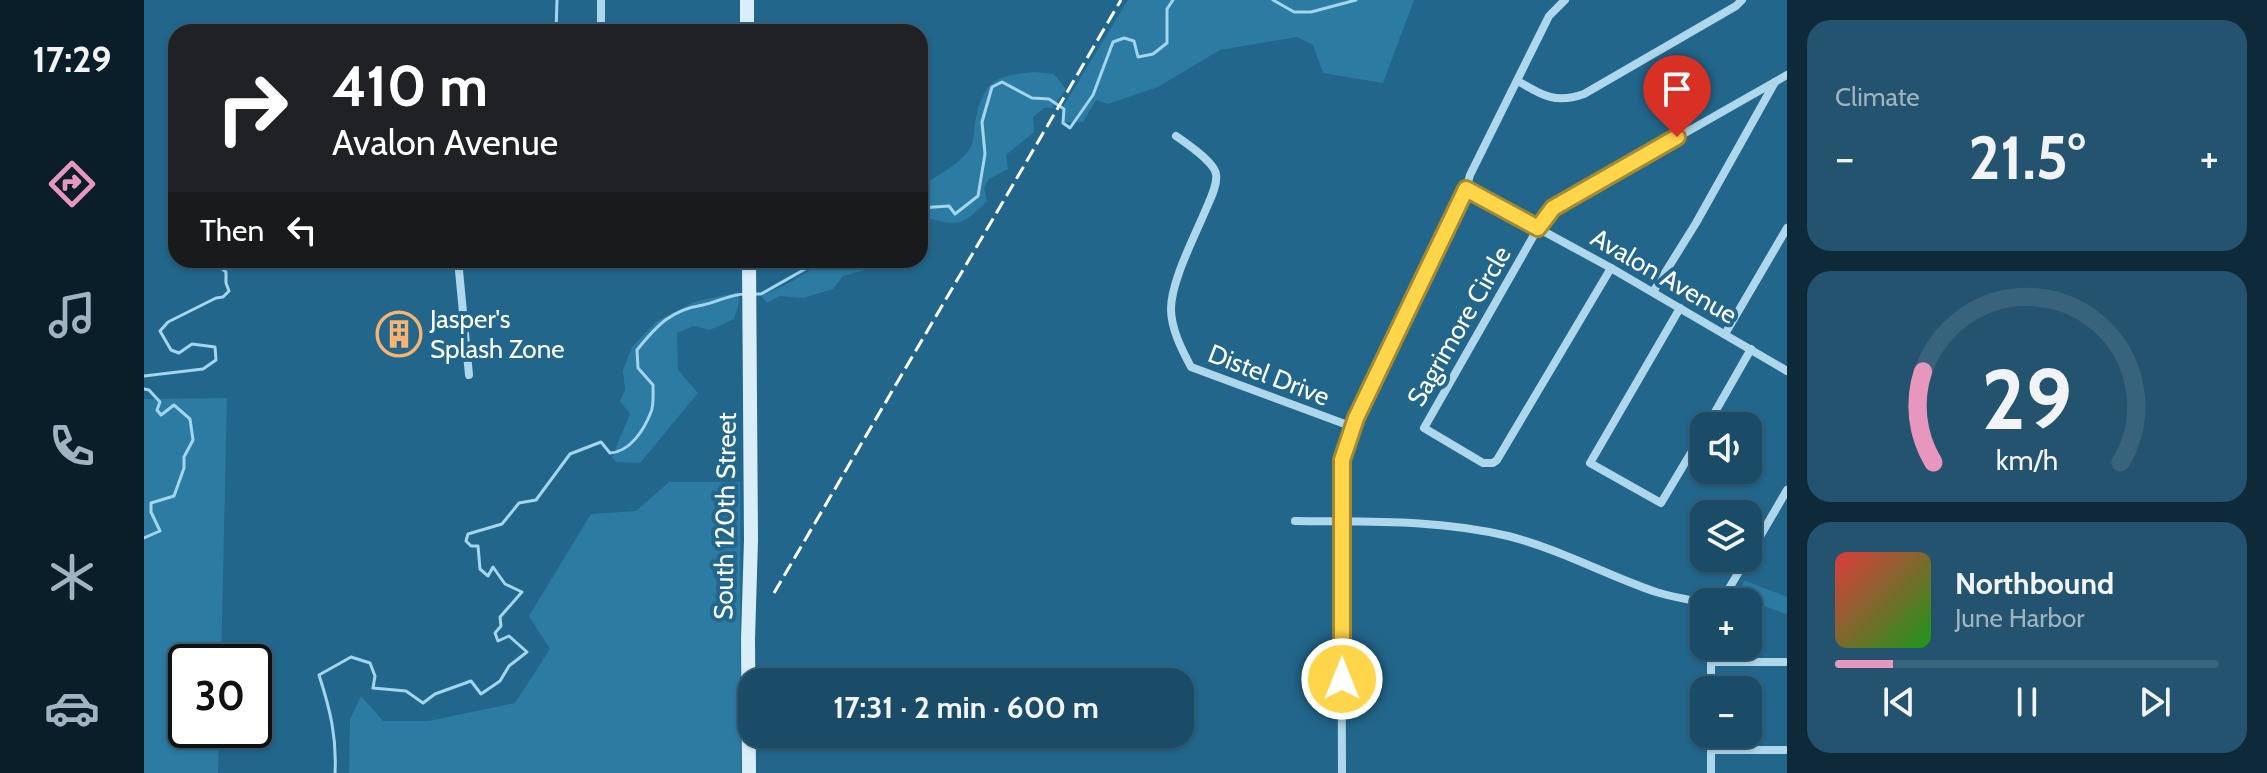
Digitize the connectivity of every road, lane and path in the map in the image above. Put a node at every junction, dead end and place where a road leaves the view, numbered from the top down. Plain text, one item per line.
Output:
1 (601, 0) edge
2 (747, 0) edge
3 (1565, 0) edge
4 (1742, 0) edge
5 (601, 24) edge
6 (747, 24) edge
7 (1787, 75) edge
8 (1518, 81) junction
9 (1775, 81) junction
10 (1176, 136) dead end
11 (1466, 189) junction
12 (1538, 228) junction
13 (1787, 228) edge
14 (459, 268) edge
15 (749, 268) edge
16 (1611, 268) junction
17 (1653, 292) junction
18 (1680, 308) junction
19 (1725, 334) junction
20 (1751, 349) junction
21 (1787, 371) edge
22 (469, 375) dead end
23 (1714, 412) edge
24 (1353, 427) junction
25 (1690, 454) edge
26 (1787, 490) edge
27 (1295, 521) dead end
28 (1341, 522) junction
29 (1762, 534) edge
30 (1690, 600) edge
31 (1711, 662) joint
32 (1785, 662) edge
33 (1711, 676) edge
34 (1711, 750) joint
35 (1785, 750) dead end
36 (750, 773) edge
37 (1342, 773) edge
38 (1711, 773) edge

1 - 5 street
2 - 6 main road
3 - 8 street
4 - 8 street
7 - 9 street
8 - 11 street
9 - 12 street
9 - 17 street
10 - 24 street, Distel Drive
11 - 12 street, Avalon Avenue
11 - 24 street
12 - 16 street, Avalon Avenue
12 - 16 street, Sagrimore Circle
13 - 19 street
14 - 22 street
15 - 36 main road, South 120th Street
16 - 17 street, Avalon Avenue
17 - 18 street, Avalon Avenue
18 - 19 street, Avalon Avenue
18 - 25 street
19 - 20 street, Avalon Avenue
20 - 21 street, Avalon Avenue
20 - 23 street
24 - 28 street
26 - 29 street
27 - 28 street
28 - 30 street
28 - 37 street
31 - 32 street
31 - 33 street
34 - 35 street
34 - 38 street

